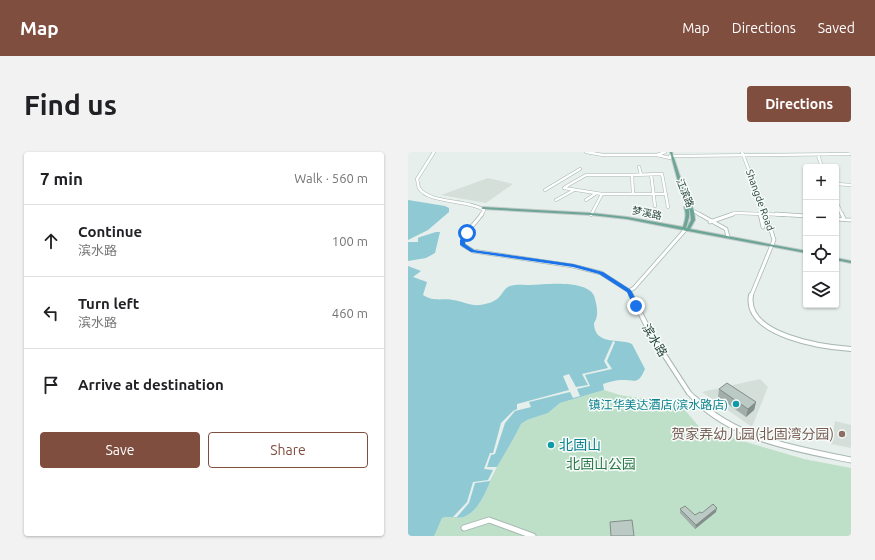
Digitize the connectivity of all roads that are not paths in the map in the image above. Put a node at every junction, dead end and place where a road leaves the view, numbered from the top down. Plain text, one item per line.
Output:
1 (434, 152) edge
2 (586, 152) edge
3 (665, 152) edge
4 (670, 152) edge
5 (742, 152) edge
6 (792, 152) edge
7 (851, 154) edge
8 (657, 155) junction
9 (818, 155) junction
10 (743, 156) junction
11 (795, 156) junction
12 (671, 157) junction
13 (821, 164) edge
14 (639, 167) dead end
15 (580, 169) dead end
16 (632, 174) junction
17 (641, 174) junction
18 (651, 174) junction
19 (560, 178) dead end
20 (565, 178) junction
21 (575, 181) junction
22 (839, 184) edge
23 (851, 185) edge
24 (545, 190) dead end
25 (574, 190) junction
26 (595, 194) junction
27 (603, 194) junction
28 (634, 194) junction
29 (653, 194) junction
30 (666, 194) junction
31 (556, 200) dead end
32 (586, 200) dead end
33 (655, 206) dead end
34 (668, 207) dead end
35 (839, 208) edge
36 (484, 209) junction
37 (692, 210) junction
38 (760, 213) junction
39 (765, 213) junction
40 (591, 214) junction
41 (803, 216) edge
42 (839, 219) edge
43 (844, 219) junction
44 (851, 220) edge
45 (710, 222) junction
46 (763, 227) dead end
47 (685, 229) junction
48 (728, 237) junction
49 (772, 246) junction
50 (803, 252) edge
51 (839, 259) edge
52 (851, 261) edge
53 (629, 291) junction
54 (851, 349) edge
55 (851, 460) edge
56 (464, 528) dead end
57 (533, 536) edge

1 - 36 street
2 - 8 street
3 - 8 street
4 - 12 main road, 江滨路
5 - 10 street, Shangde Road
6 - 11 street
7 - 9 street
8 - 12 street
9 - 11 street
9 - 13 street
10 - 11 street
10 - 12 street
10 - 39 street, Shangde Road
12 - 37 main road, 江滨路
12 - 47 main road, 江滨路
14 - 17 street
15 - 20 street
16 - 17 street
16 - 21 street
16 - 28 street
17 - 18 street
18 - 29 street
18 - 30 street
19 - 20 street
20 - 21 street
20 - 24 street
21 - 25 street
22 - 23 street
25 - 26 street
25 - 31 street
26 - 27 street
26 - 32 street
27 - 28 street
27 - 40 street
28 - 29 street
29 - 30 street
29 - 33 street
30 - 34 street
35 - 43 street
36 - 40 main road, 梦溪路
36 - 53 street
37 - 45 street
37 - 47 main road, 江滨路
38 - 39 street
38 - 45 street
38 - 46 street
39 - 41 street
39 - 49 street, Shangde Road
40 - 47 main road, 梦溪路
42 - 43 street
43 - 44 street
45 - 48 street
47 - 48 main road, 梦溪路
47 - 49 main road, 梦溪路
47 - 53 street, 江滨路
48 - 49 main road, 梦溪路
49 - 50 main road, 梦溪路
49 - 54 street
51 - 52 main road
53 - 55 street, 滨水路
56 - 57 street

